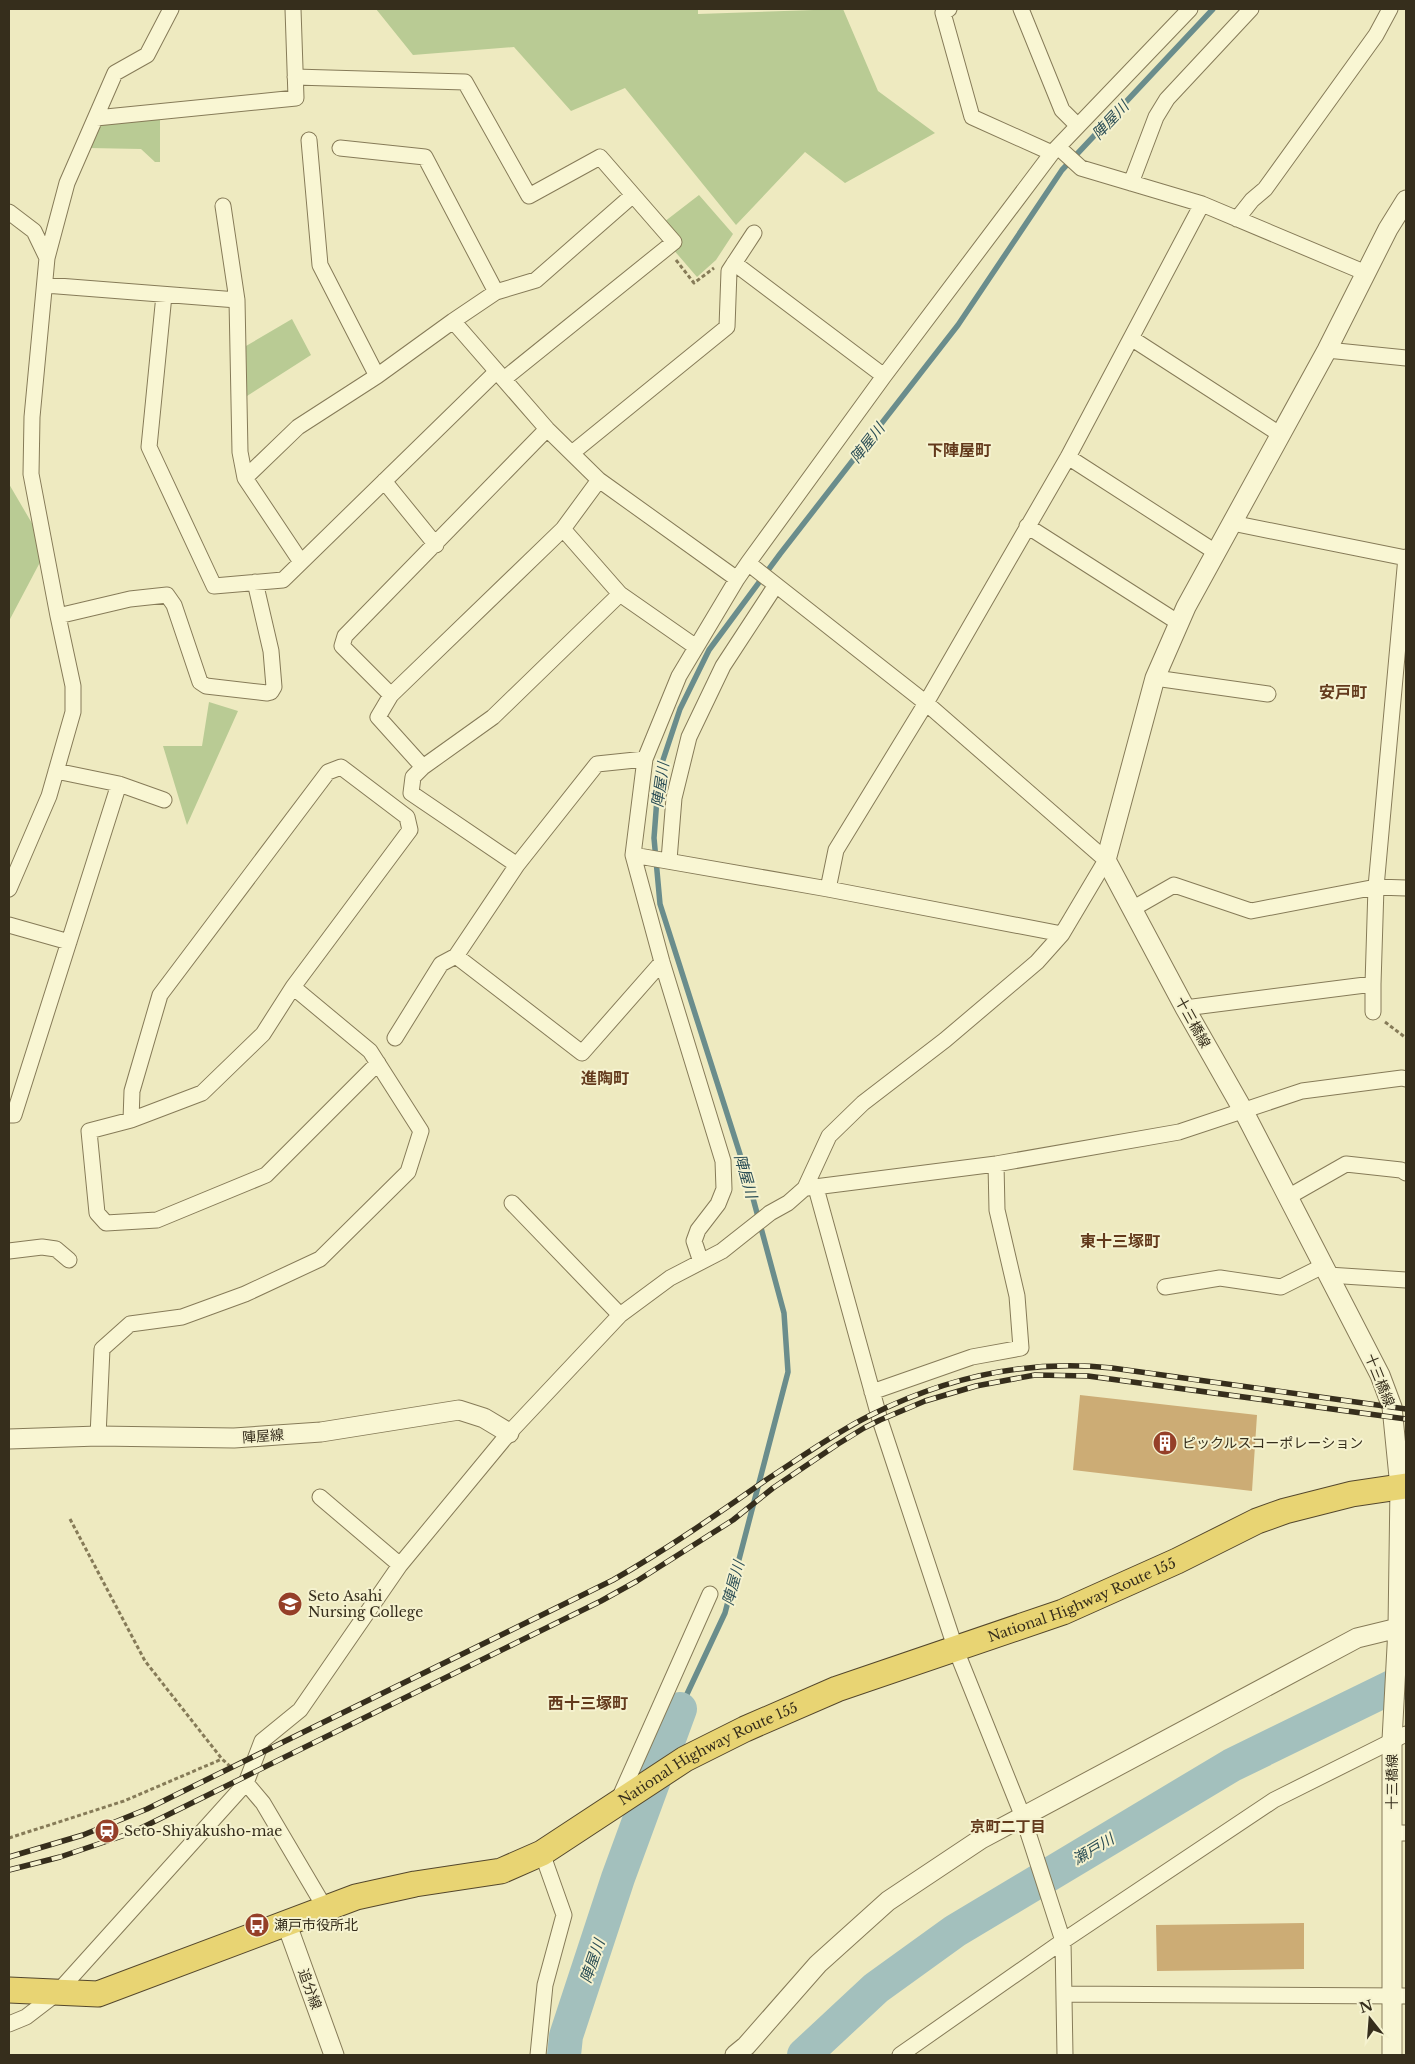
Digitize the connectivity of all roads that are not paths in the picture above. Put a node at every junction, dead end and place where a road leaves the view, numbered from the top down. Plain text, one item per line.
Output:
1 (171, 9) edge
2 (293, 9) edge
3 (949, 9) edge
4 (1021, 9) edge
5 (1190, 9) edge
6 (1251, 9) edge
7 (1390, 9) edge
8 (295, 77) junction
9 (96, 118) junction
10 (1078, 126) junction
11 (309, 140) dead end
12 (340, 148) dead end
13 (1058, 151) junction
14 (1131, 183) junction
15 (633, 195) junction
16 (1406, 200) edge
17 (1202, 204) junction
18 (223, 206) dead end
19 (9, 212) edge
20 (1237, 219) junction
21 (754, 233) dead end
22 (47, 258) junction
23 (734, 263) junction
24 (1366, 273) junction
25 (46, 286) junction
26 (496, 292) junction
27 (164, 295) junction
28 (238, 300) junction
29 (453, 321) junction
30 (1131, 338) junction
31 (1327, 350) junction
32 (1406, 358) edge
33 (500, 375) junction
34 (377, 376) junction
35 (884, 376) junction
36 (547, 429) junction
37 (1281, 435) junction
38 (572, 453) junction
39 (1068, 457) junction
40 (245, 478) junction
41 (600, 480) junction
42 (384, 481) junction
43 (1232, 523) junction
44 (1027, 526) junction
45 (563, 529) junction
46 (436, 545) junction
47 (1217, 553) junction
48 (1406, 558) edge
49 (301, 562) junction
50 (753, 566) junction
51 (737, 579) junction
52 (255, 582) junction
53 (775, 584) junction
54 (620, 594) junction
55 (58, 616) junction
56 (1179, 623) junction
57 (696, 647) junction
58 (1155, 678) junction
59 (1268, 694) dead end
60 (391, 695) junction
61 (926, 703) junction
62 (645, 760) junction
63 (423, 767) junction
64 (56, 771) junction
65 (119, 784) junction
66 (164, 800) dead end
67 (637, 856) junction
68 (666, 860) junction
69 (1106, 860) junction
70 (517, 865) junction
71 (1376, 887) junction
72 (1406, 888) edge
73 (828, 889) junction
74 (9, 890) edge
75 (1132, 909) junction
76 (9, 925) edge
77 (1062, 934) junction
78 (69, 942) junction
79 (456, 956) junction
80 (662, 962) junction
81 (1373, 984) junction
82 (293, 987) junction
83 (1185, 1008) junction
84 (1373, 1012) road end
85 (395, 1038) dead end
86 (378, 1063) junction
87 (1406, 1079) edge
88 (1243, 1110) junction
89 (9, 1115) edge
90 (131, 1120) junction
91 (996, 1164) junction
92 (1406, 1173) edge
93 (810, 1188) junction
94 (1288, 1197) junction
95 (512, 1203) dead end
96 (9, 1251) edge
97 (69, 1260) dead end
98 (701, 1262) junction
99 (1325, 1270) junction
100 (1406, 1280) edge
101 (1165, 1287) dead end
102 (620, 1315) junction
103 (872, 1392) junction
104 (509, 1434) junction
105 (98, 1436) junction
106 (9, 1439) edge
107 (1403, 1486) edge
108 (320, 1497) dead end
109 (400, 1565) junction
110 (710, 1594) dead end
111 (1398, 1636) junction
112 (956, 1650) junction
113 (1397, 1732) edge
114 (246, 1783) junction
115 (621, 1803) junction
116 (1023, 1817) junction
117 (1399, 1833) edge
118 (542, 1853) junction
119 (325, 1908) junction
120 (286, 1922) junction
121 (1061, 1934) junction
122 (9, 1990) edge
123 (56, 1994) junction
124 (1064, 1994) junction
125 (1399, 1996) edge
126 (9, 2024) edge
127 (334, 2055) edge
128 (538, 2055) edge
129 (735, 2055) edge
130 (900, 2055) edge
131 (1065, 2055) edge
132 (1392, 2055) edge

1 - 9 street
2 - 8 street
3 - 13 street
4 - 10 street
5 - 10 street
6 - 14 street
7 - 20 street
8 - 9 street
8 - 15 street
9 - 22 street
10 - 13 street
11 - 34 street
12 - 26 street
13 - 14 street
13 - 35 street
14 - 17 street
15 - 26 street
15 - 33 street
16 - 24 street
17 - 20 street
17 - 30 street
18 - 28 street
19 - 22 street
20 - 24 street
21 - 23 street
22 - 25 street
23 - 35 street
23 - 38 street
24 - 31 street
25 - 27 street
25 - 55 street
26 - 29 street
27 - 28 street
27 - 52 street
28 - 40 street
29 - 33 street
29 - 34 street
30 - 37 street
30 - 39 street
31 - 32 street
31 - 37 street
33 - 36 street
33 - 42 street
34 - 40 street
35 - 50 street
36 - 38 street
36 - 46 street
37 - 43 street
38 - 41 street
39 - 44 street
39 - 47 street
40 - 49 street
41 - 45 street
41 - 51 street
42 - 46 street
42 - 49 street
43 - 47 street
43 - 48 street
44 - 56 street
44 - 61 street
45 - 54 street
45 - 60 street
46 - 60 street
47 - 56 street
48 - 71 street
49 - 52 street
50 - 51 street
50 - 53 street
51 - 57 street
52 - 55 street
53 - 61 street
53 - 68 street
54 - 57 street
54 - 63 street
55 - 64 street
56 - 58 street
57 - 62 street
58 - 59 street
58 - 69 street
60 - 63 street
61 - 69 street
61 - 73 street
62 - 67 street
62 - 70 street
63 - 70 street
64 - 65 street
64 - 74 street
65 - 66 street
65 - 78 street
67 - 68 street
67 - 80 street
68 - 73 street
69 - 75 street, 十三橋線
69 - 77 street
70 - 79 street
71 - 72 street
71 - 75 street
71 - 81 street
73 - 77 street
75 - 83 street, 十三橋線
76 - 78 street
77 - 93 street
78 - 89 street
79 - 80 street
79 - 85 street
80 - 98 street
81 - 83 street
81 - 84 street
82 - 86 street
82 - 90 street
82 - 90 street
83 - 88 street, 十三橋線
86 - 90 street
86 - 105 street
87 - 88 street
88 - 91 street
88 - 94 street, 十三橋線
91 - 93 street
91 - 103 street
92 - 94 street
93 - 98 street
93 - 103 street
94 - 99 street, 十三橋線
95 - 102 street
96 - 97 street
98 - 102 street
99 - 100 street
99 - 101 street
99 - 107 street, 十三橋線
102 - 104 street
103 - 112 street
104 - 105 street, 陣屋線
104 - 109 street
105 - 106 street, 陣屋線
107 - 111 street, 十三橋線
107 - 112 highway, National Highway Route 155
108 - 109 street
109 - 114 street
110 - 115 street
111 - 113 street, 十三橋線
111 - 116 street
112 - 115 highway, National Highway Route 155
112 - 116 street
113 - 117 street, 十三橋線
113 - 121 street
114 - 119 street
114 - 123 street
115 - 118 highway, National Highway Route 155
116 - 121 street
116 - 129 street
117 - 125 street, 十三橋線
118 - 119 highway, National Highway Route 155
118 - 128 street
119 - 120 highway, National Highway Route 155
120 - 123 highway, National Highway Route 155
120 - 127 street, 追分線
121 - 124 street
121 - 130 street
122 - 123 highway, National Highway Route 155
123 - 126 street
124 - 125 street
124 - 131 street
125 - 132 street, 十三橋線

